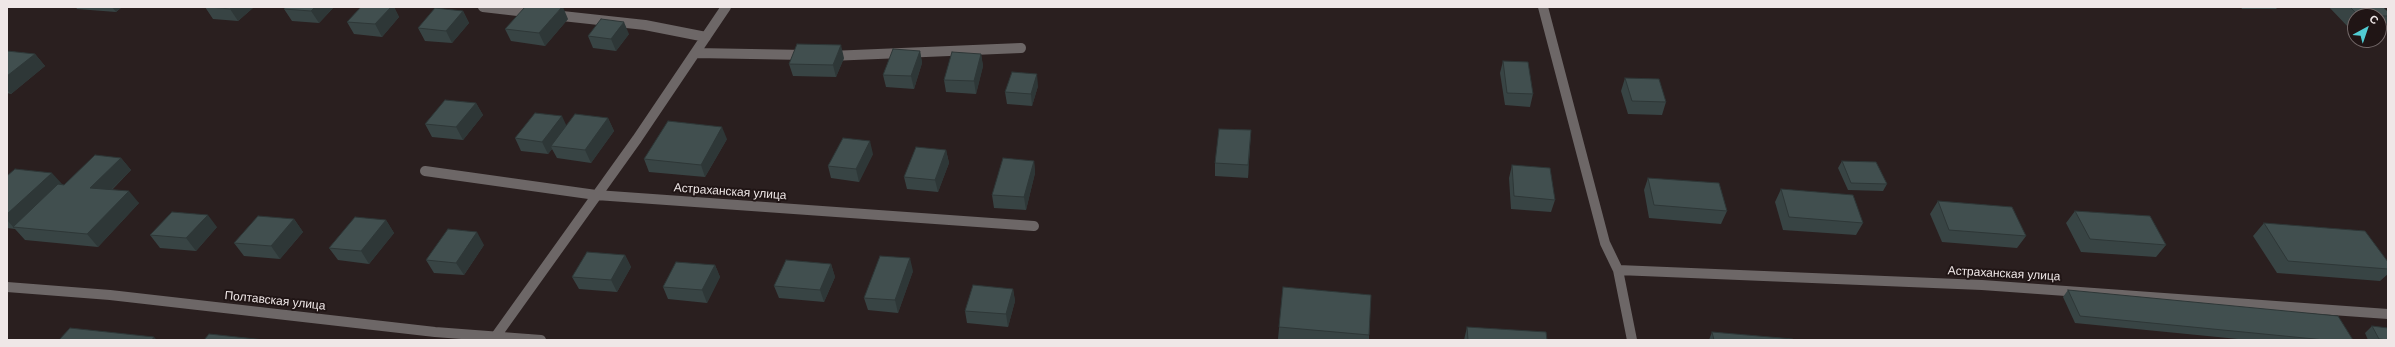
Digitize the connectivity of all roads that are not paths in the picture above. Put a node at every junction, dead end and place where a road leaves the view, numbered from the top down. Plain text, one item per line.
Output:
1 (483, 7) edge
2 (726, 7) edge
3 (1543, 7) edge
4 (706, 37) junction
5 (1021, 48) dead end
6 (696, 54) junction
7 (425, 170) dead end
8 (596, 195) junction
9 (1034, 226) dead end
10 (1618, 270) junction
11 (7, 287) edge
12 (2388, 314) edge
13 (496, 336) junction
14 (541, 340) edge
15 (1632, 340) edge

1 - 4 street
2 - 4 street
3 - 10 street
4 - 6 street
5 - 6 street
6 - 8 street
7 - 8 street, Астраханская улица
8 - 9 street, Астраханская улица
8 - 13 street
10 - 12 street, Астраханская улица
10 - 15 street
11 - 13 street, Полтавская улица
13 - 14 street, Полтавская улица

